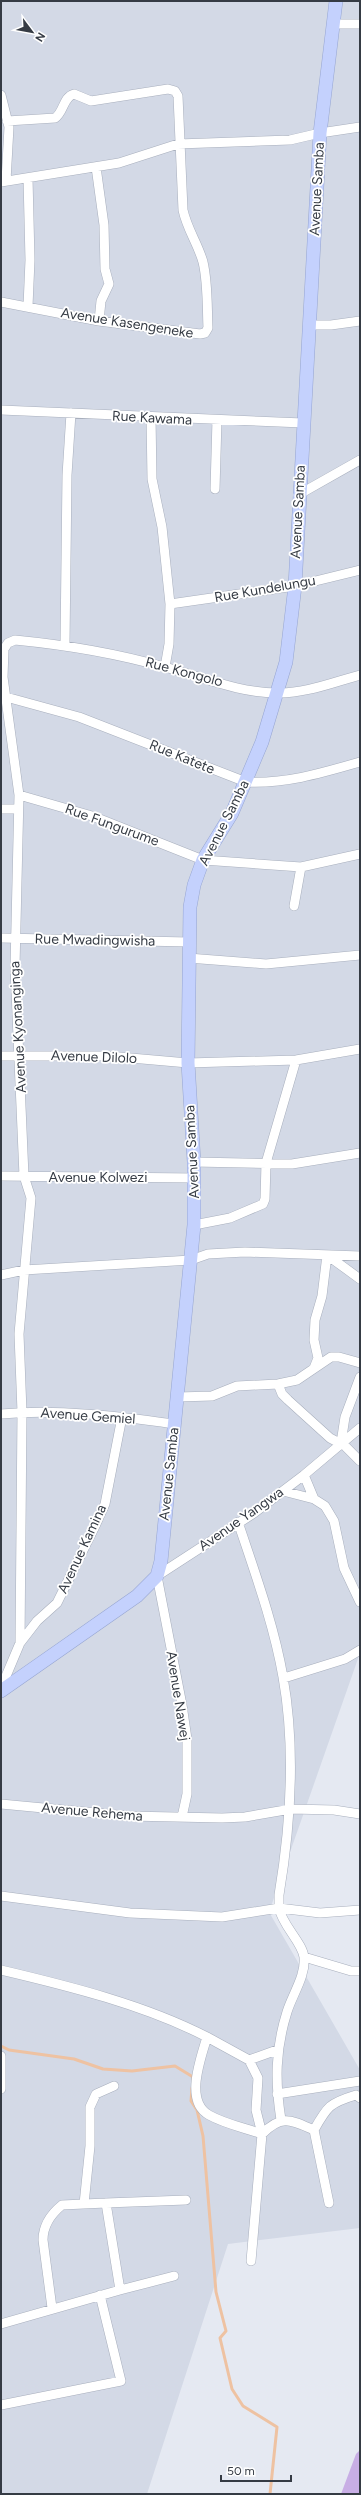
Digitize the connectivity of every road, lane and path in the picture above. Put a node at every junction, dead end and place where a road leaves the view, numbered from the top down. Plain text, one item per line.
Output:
1 (336, 1) edge
2 (333, 24) junction
3 (360, 24) edge
4 (1, 95) edge
5 (7, 121) junction
6 (360, 127) edge
7 (320, 132) junction
8 (178, 144) junction
9 (96, 167) junction
10 (28, 178) junction
11 (4, 181) edge
12 (1, 302) edge
13 (28, 306) junction
14 (99, 321) junction
15 (360, 321) edge
16 (308, 325) junction
17 (1, 410) edge
18 (71, 413) junction
19 (151, 417) junction
20 (217, 420) junction
21 (303, 423) junction
22 (360, 460) edge
23 (215, 489) dead end
24 (298, 495) junction
25 (360, 570) edge
26 (295, 586) junction
27 (170, 604) junction
28 (8, 643) joint
29 (65, 644) junction
30 (165, 667) junction
31 (360, 675) edge
32 (2, 677) edge
33 (277, 693) junction
34 (6, 697) junction
35 (360, 762) edge
36 (246, 782) junction
37 (19, 795) junction
38 (1, 808) edge
39 (18, 809) junction
40 (360, 854) edge
41 (203, 860) junction
42 (301, 867) junction
43 (294, 906) dead end
44 (1, 938) edge
45 (14, 939) junction
46 (189, 942) junction
47 (360, 955) edge
48 (188, 958) junction
49 (360, 1049) edge
50 (1, 1056) edge
51 (20, 1056) junction
52 (296, 1060) junction
53 (188, 1063) junction
54 (360, 1153) edge
55 (194, 1162) junction
56 (266, 1163) junction
57 (1, 1176) edge
58 (24, 1176) junction
59 (195, 1178) junction
60 (194, 1225) junction
61 (327, 1255) junction
62 (360, 1256) edge
63 (191, 1260) junction
64 (24, 1270) junction
65 (1, 1275) edge
66 (360, 1279) edge
67 (360, 1363) edge
68 (314, 1368) junction
69 (360, 1377) edge
70 (278, 1384) junction
71 (178, 1397) junction
72 (22, 1412) junction
73 (1, 1414) edge
74 (122, 1416) junction
75 (174, 1424) junction
76 (360, 1428) edge
77 (341, 1443) junction
78 (360, 1461) edge
79 (304, 1475) junction
80 (283, 1491) junction
81 (314, 1499) junction
82 (238, 1522) junction
83 (157, 1576) junction
84 (360, 1602) edge
85 (20, 1643) junction
86 (360, 1650) edge
87 (284, 1678) junction
88 (1, 1690) edge
89 (1, 1804) edge
90 (290, 1809) junction
91 (360, 1814) edge
92 (182, 1817) junction
93 (1, 1896) edge
94 (280, 1908) junction
95 (360, 1910) edge
96 (304, 1957) junction
97 (1, 1970) edge
98 (360, 1971) edge
99 (207, 2037) junction
100 (277, 2050) junction
101 (2, 2056) edge
102 (249, 2060) junction
103 (360, 2081) edge
104 (114, 2086) dead end
105 (360, 2086) edge
106 (1, 2089) edge
107 (277, 2094) junction
108 (358, 2097) edge
109 (281, 2120) junction
110 (314, 2130) junction
111 (262, 2134) junction
112 (186, 2200) dead end
113 (106, 2203) junction
114 (329, 2203) dead end
115 (84, 2204) junction
116 (251, 2261) dead end
117 (174, 2276) dead end
118 (120, 2290) junction
119 (100, 2295) junction
120 (52, 2308) junction
121 (1, 2324) edge
122 (1, 2405) edge

1 - 2 street, Avenue Samba
2 - 3 street
2 - 7 street, Avenue Samba
4 - 5 street
5 - 8 street, Avenue Kasengeneke
5 - 11 street
6 - 7 street
7 - 8 street
7 - 16 street, Avenue Samba
8 - 9 street
8 - 14 street, Avenue Kasengeneke
9 - 10 street
9 - 14 street
10 - 11 street
10 - 13 street
12 - 13 street, Avenue Kasengeneke
13 - 14 street, Avenue Kasengeneke
15 - 16 street
16 - 21 street, Avenue Samba
17 - 18 street, Rue Kawama
18 - 19 street, Rue Kawama
18 - 29 street
19 - 20 street, Rue Kawama
19 - 27 street
20 - 21 street, Rue Kawama
20 - 23 street
21 - 24 street, Avenue Samba
22 - 24 street
24 - 26 street, Avenue Samba
25 - 26 street, Rue Kundelungu
26 - 27 street, Rue Kundelungu
26 - 33 street, Avenue Samba
27 - 30 street
28 - 29 street, Rue Kongolo
28 - 32 street, Avenue Kyonanginga
29 - 30 street, Rue Kongolo
30 - 33 street, Rue Kongolo
31 - 33 street, Rue Kongolo
32 - 34 street, Avenue Kyonanginga
33 - 36 street, Avenue Samba
34 - 36 street, Rue Katete
34 - 37 street, Avenue Kyonanginga
35 - 36 street, Rue Katete
36 - 41 street, Avenue Samba
37 - 39 street, Avenue Kyonanginga
37 - 41 street, Rue Fungurume
38 - 39 street
39 - 45 street, Avenue Kyonanginga
40 - 42 street
41 - 42 street, Rue Fungurume
41 - 46 street, Avenue Samba
42 - 43 street
44 - 45 street, Rue Mwadingwisha
45 - 46 street, Rue Mwadingwisha
45 - 51 street, Avenue Kyonanginga
46 - 48 street, Avenue Samba
47 - 48 street
48 - 53 street, Avenue Samba
49 - 52 street, Avenue Dilolo
50 - 51 street, Avenue Dilolo
51 - 53 street, Avenue Dilolo
51 - 58 street, Avenue Kyonanginga
52 - 53 street, Avenue Dilolo
52 - 56 street
53 - 55 street, Avenue Samba
54 - 56 street
55 - 56 street
55 - 59 street, Avenue Samba
56 - 60 street
57 - 58 street, Avenue Kolwezi
58 - 59 street, Avenue Kolwezi
58 - 64 street, Avenue Kyonanginga
59 - 60 street, Avenue Samba
60 - 63 street, Avenue Samba
61 - 62 street
61 - 63 street
61 - 66 street
61 - 68 street
63 - 64 street
63 - 71 street, Avenue Samba
64 - 65 street
64 - 72 street, Avenue Kyonanginga
67 - 68 street
68 - 70 street
69 - 77 street
70 - 71 street
70 - 77 street
71 - 75 street, Avenue Samba
72 - 73 street, Avenue Gemiel
72 - 74 street, Avenue Gemiel
72 - 85 street, Avenue Kyonanginga
74 - 75 street, Avenue Gemiel
74 - 85 street, Avenue Kamina
75 - 83 street, Avenue Samba
76 - 77 street, Avenue Yangwa
77 - 78 street
77 - 79 street, Avenue Yangwa
79 - 80 street, Avenue Yangwa
79 - 81 street
80 - 81 street
80 - 82 street, Avenue Yangwa
81 - 84 street
82 - 83 street, Avenue Yangwa
82 - 87 street
83 - 88 street
83 - 92 street, Avenue Nawej
85 - 88 street, Avenue Kamina
86 - 87 street
87 - 90 street
89 - 92 street, Avenue Rehema
90 - 91 street, Avenue Rehema
90 - 92 street, Avenue Rehema
90 - 94 street
93 - 94 street
94 - 95 street
94 - 96 street
96 - 98 street
96 - 100 street
97 - 99 street
99 - 102 street
99 - 111 street
100 - 102 street
100 - 107 street
101 - 106 street
102 - 111 street
103 - 107 street
104 - 115 street
105 - 108 street
107 - 109 street
108 - 110 street
109 - 110 street
109 - 111 street
110 - 114 street
111 - 116 street
112 - 113 street
113 - 115 street
113 - 118 street
115 - 120 street
117 - 118 street
118 - 119 street
119 - 120 street
119 - 122 street
120 - 121 street

